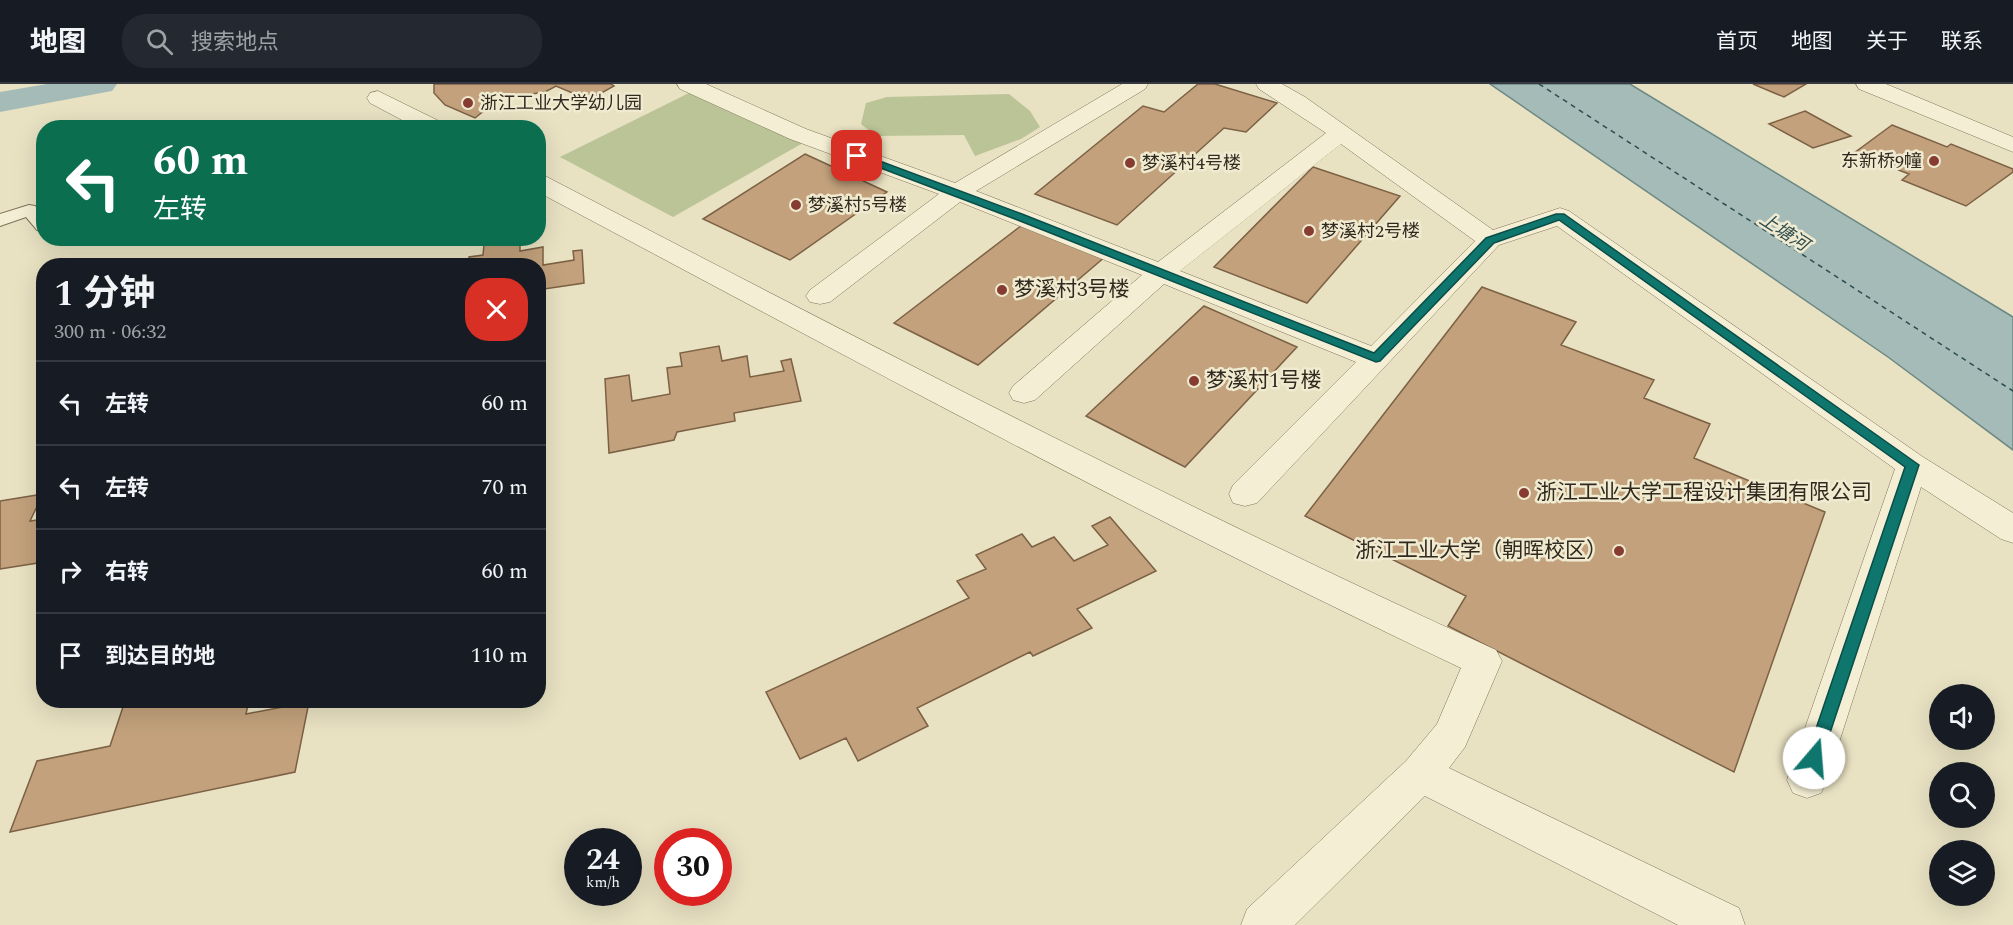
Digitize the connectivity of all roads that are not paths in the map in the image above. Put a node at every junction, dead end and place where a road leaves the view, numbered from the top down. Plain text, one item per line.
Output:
1 (688, 84) edge
2 (1137, 84) edge
3 (1267, 84) edge
4 (1867, 84) edge
5 (378, 98) dead end
6 (420, 120) edge
7 (1341, 133) junction
8 (2013, 145) edge
9 (546, 186) edge
10 (957, 192) junction
11 (36, 217) edge
12 (0, 220) edge
13 (1490, 240) junction
14 (1162, 272) junction
15 (820, 296) dead end
16 (1376, 358) junction
17 (1024, 393) dead end
18 (1912, 465) junction
19 (1245, 494) dead end
20 (2013, 530) edge
21 (1420, 774) junction
22 (1807, 780) dead end
23 (1723, 924) edge
24 (1263, 925) edge

1 - 10 street
2 - 10 street
3 - 7 street
4 - 8 street
5 - 6 street
7 - 13 street
7 - 14 street
9 - 21 street
10 - 14 street
10 - 15 street
11 - 12 lane
13 - 16 street
13 - 18 street
14 - 16 street
14 - 17 street
16 - 19 street
18 - 20 street
18 - 22 street
21 - 23 street
21 - 24 street

